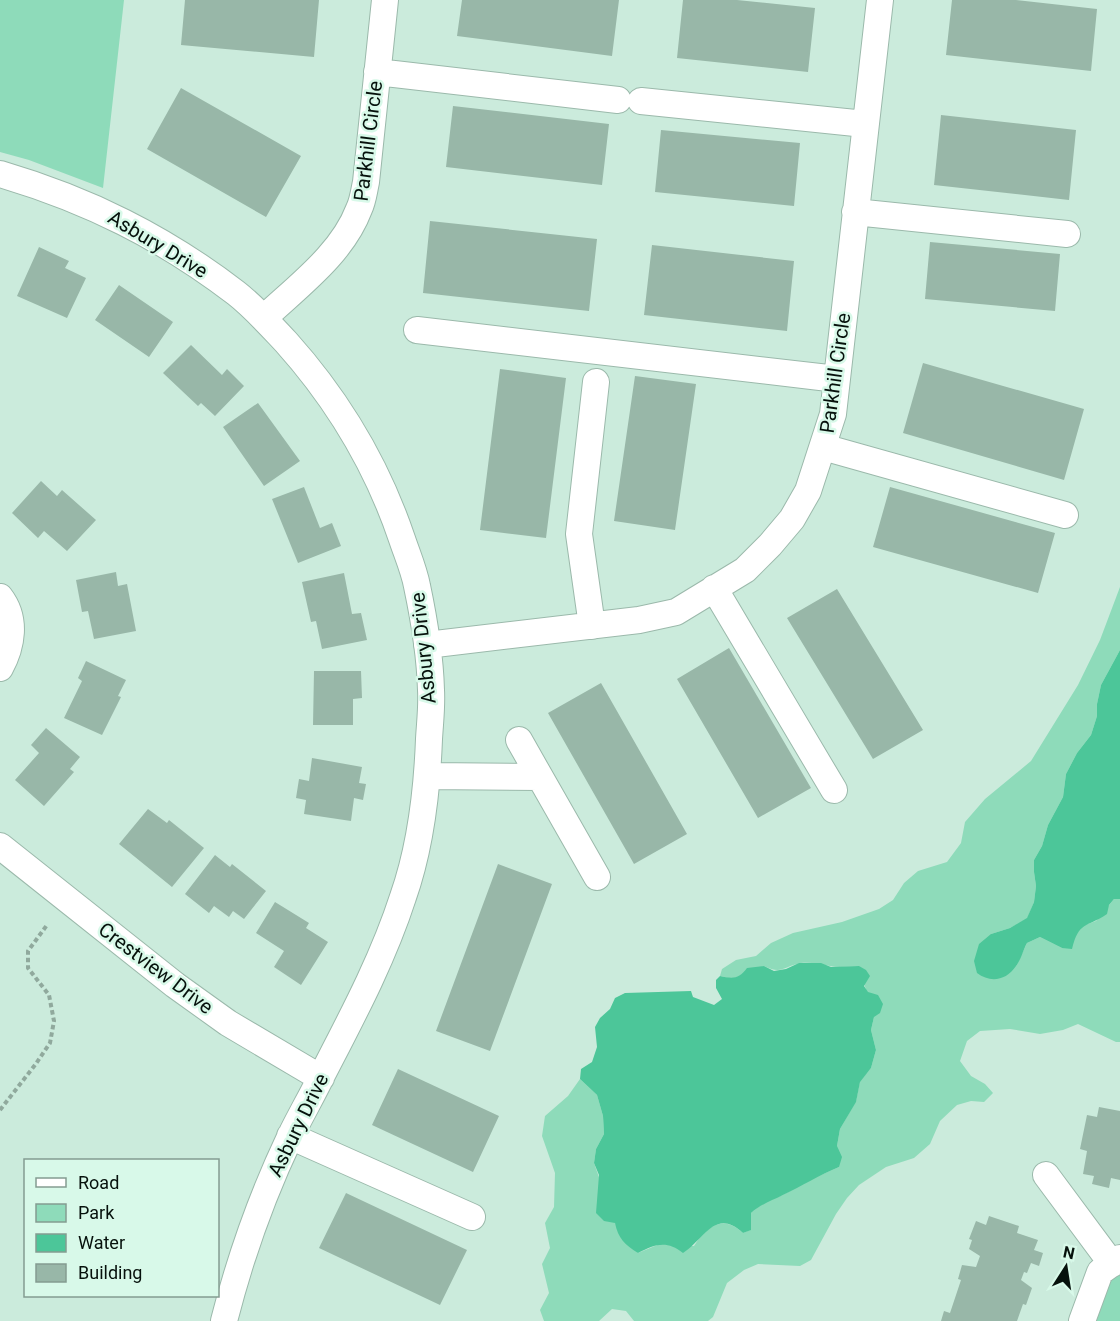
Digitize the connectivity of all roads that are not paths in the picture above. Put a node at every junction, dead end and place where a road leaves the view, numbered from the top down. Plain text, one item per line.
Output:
1 (385, 0) edge
2 (880, 0) edge
3 (377, 72) junction
4 (865, 124) junction
5 (0, 174) edge
6 (855, 212) junction
7 (1067, 234) dead end
8 (264, 318) junction
9 (417, 330) dead end
10 (837, 379) junction
11 (596, 382) dead end
12 (824, 447) junction
13 (1065, 515) dead end
14 (714, 588) junction
15 (0, 597) edge
16 (592, 626) junction
17 (427, 645) junction
18 (0, 668) edge
19 (519, 740) dead end
20 (428, 776) junction
21 (540, 777) junction
22 (834, 790) dead end
23 (0, 846) edge
24 (597, 877) dead end
25 (321, 1078) junction
26 (290, 1136) junction
27 (1046, 1175) dead end
28 (472, 1217) dead end
29 (1116, 1261) edge
30 (224, 1293) edge
31 (224, 1321) edge
32 (1083, 1321) edge

1 - 3 street, Parkhill Circle
2 - 4 street, Parkhill Circle
3 - 4 street
3 - 8 street, Parkhill Circle
4 - 6 street, Parkhill Circle
5 - 8 street, Asbury Drive
6 - 7 street
6 - 10 street, Parkhill Circle
8 - 17 street, Asbury Drive
9 - 10 street
10 - 12 street, Parkhill Circle
11 - 16 street
12 - 13 street
12 - 14 street, Parkhill Circle
14 - 16 street, Parkhill Circle
14 - 22 street
15 - 18 street
16 - 17 street, Parkhill Circle
17 - 20 street, Asbury Drive
19 - 21 street
20 - 21 street
20 - 25 street, Asbury Drive
21 - 24 street
23 - 25 street, Crestview Drive
25 - 26 street, Asbury Drive
26 - 28 street
26 - 30 street, Asbury Drive
27 - 29 street
29 - 32 street
30 - 31 street, Asbury Drive

